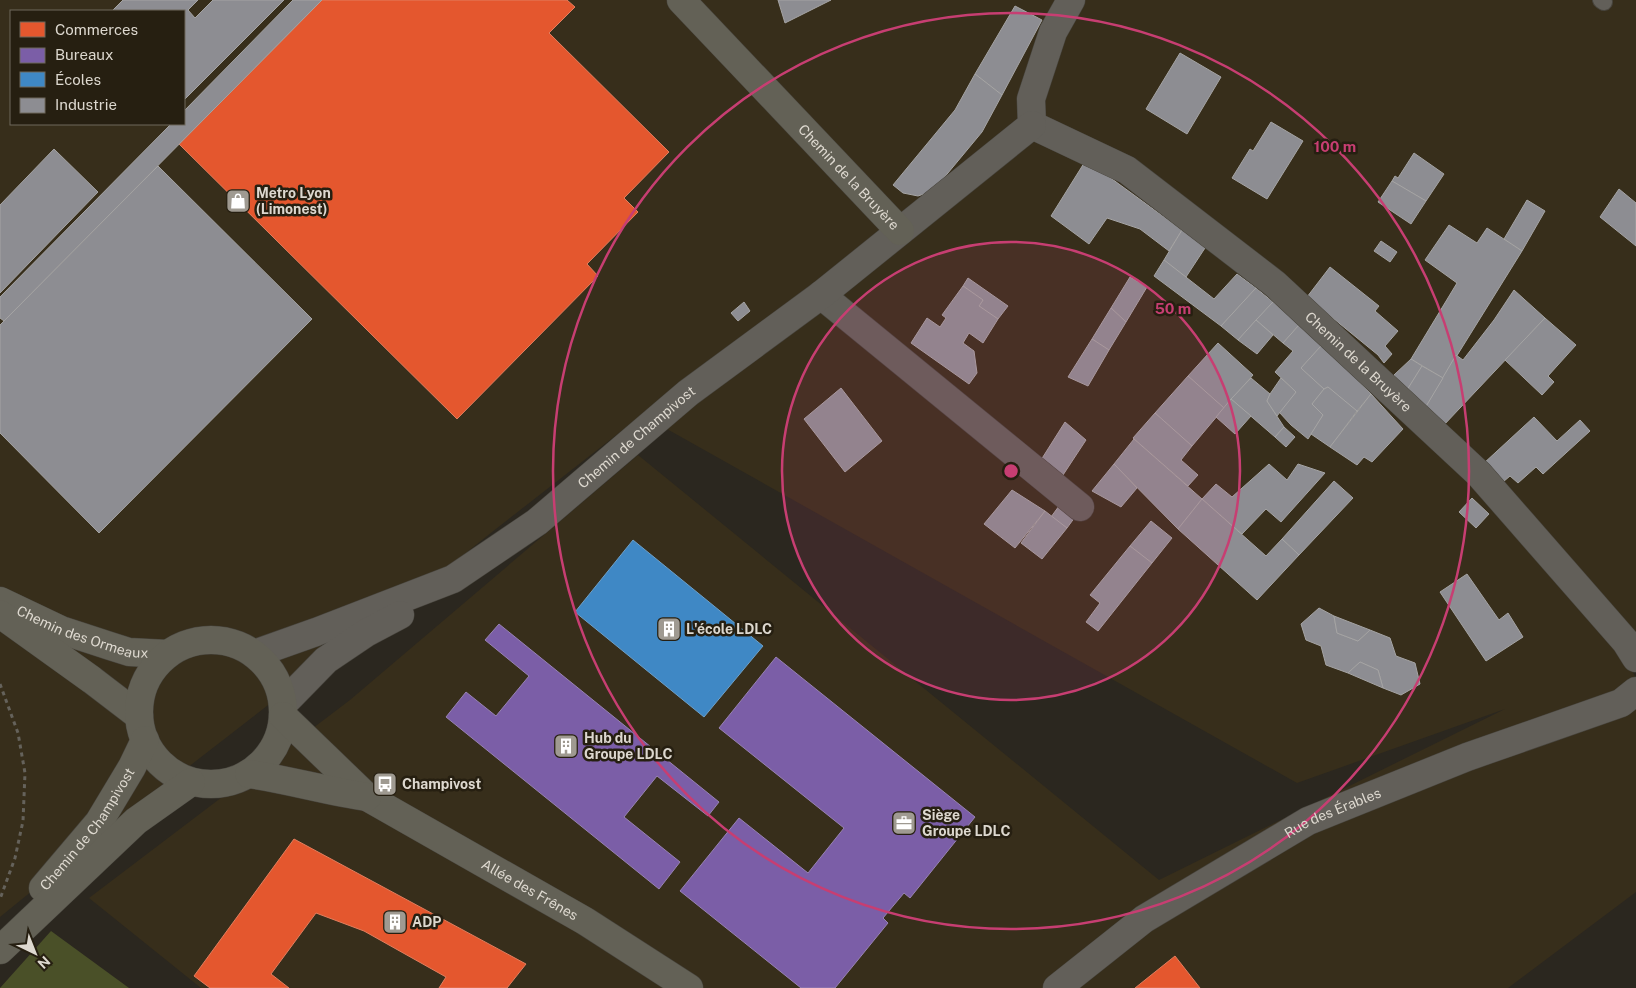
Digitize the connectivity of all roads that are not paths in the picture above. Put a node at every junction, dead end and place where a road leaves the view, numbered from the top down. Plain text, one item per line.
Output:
1 (681, 0) edge
2 (1071, 0) edge
3 (1032, 125) junction
4 (900, 232) junction
5 (821, 295) junction
6 (1080, 507) dead end
7 (453, 579) junction
8 (0, 600) edge
9 (0, 614) edge
10 (168, 654) junction
11 (254, 654) junction
12 (1636, 658) edge
13 (1636, 690) edge
14 (283, 710) junction
15 (142, 728) junction
16 (249, 774) junction
17 (191, 782) junction
18 (367, 798) junction
19 (4, 946) edge
20 (689, 988) edge
21 (1057, 988) edge

1 - 4 street, Chemin de la Bruyère
2 - 3 street
3 - 4 street, Chemin de la Bruyère
3 - 12 street, Chemin de la Bruyère
4 - 5 street, Chemin de Champivost
5 - 6 street
5 - 7 street, Chemin de Champivost
7 - 11 street, Chemin de Champivost
7 - 14 street, Chemin de Champivost
8 - 10 street, Chemin des Ormeaux
9 - 15 street, Chemin des Ormeaux
10 - 11 street
10 - 15 street
11 - 14 street
13 - 21 street, Rue des Érables
14 - 16 street
14 - 18 street, Allée des Frênes
15 - 17 street
15 - 19 street, Chemin de Champivost
16 - 17 street
16 - 18 street, Allée des Frênes
17 - 19 street, Chemin de Champivost
18 - 20 street, Allée des Frênes

